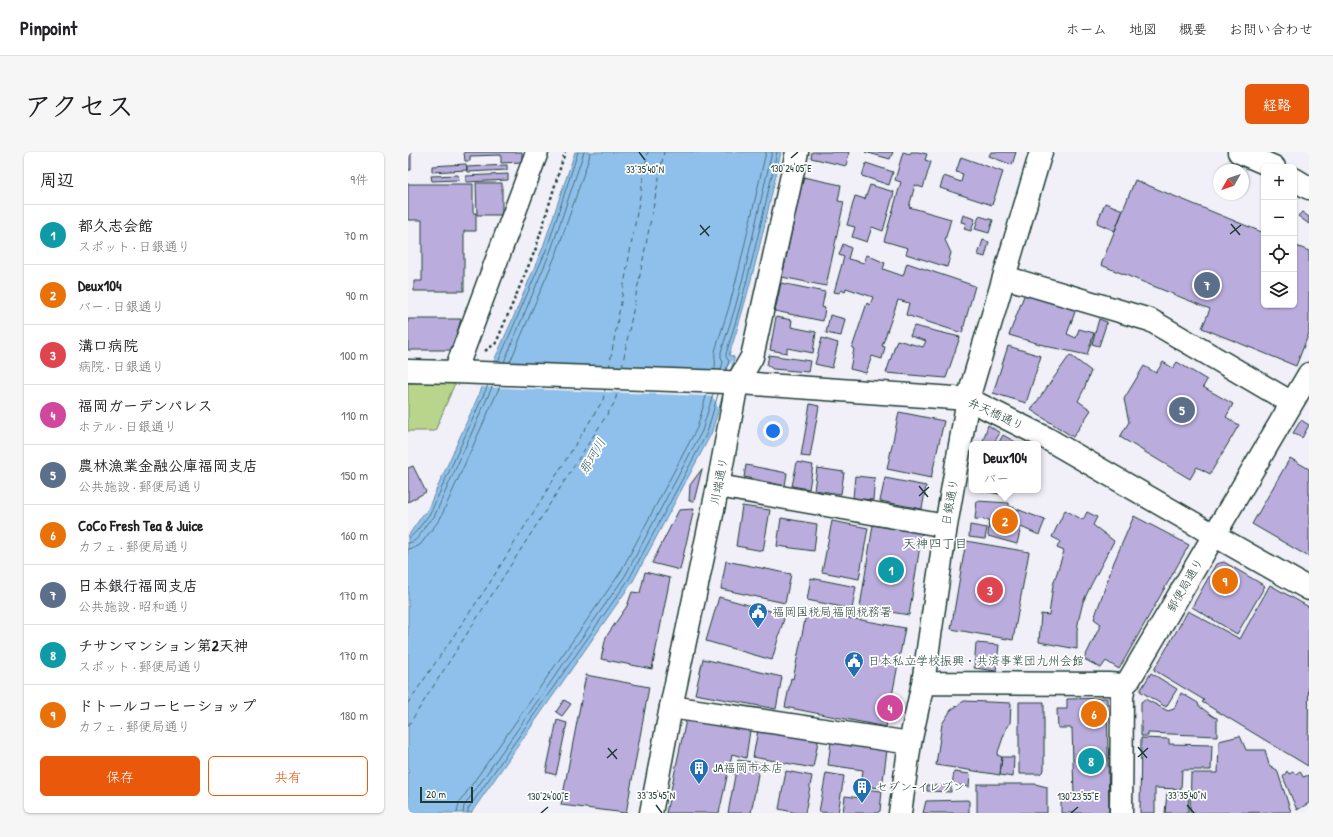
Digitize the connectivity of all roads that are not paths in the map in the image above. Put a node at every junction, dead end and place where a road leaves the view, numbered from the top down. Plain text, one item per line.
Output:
1 (537, 152) edge
2 (797, 152) edge
3 (1041, 152) edge
4 (1239, 152) edge
5 (1267, 164) edge
6 (1297, 180) edge
7 (1309, 188) edge
8 (1004, 277) junction
9 (408, 371) edge
10 (455, 372) junction
11 (1309, 374) edge
12 (732, 382) junction
13 (968, 399) junction
14 (1292, 403) junction
15 (718, 486) junction
16 (946, 526) junction
17 (1214, 535) junction
18 (1309, 589) edge
19 (923, 683) junction
20 (1124, 686) junction
21 (671, 707) junction
22 (910, 743) junction
23 (651, 813) edge
24 (900, 813) edge
25 (1122, 813) edge

1 - 10 street
2 - 12 street, 川端通り
3 - 8 street, 日銀通り
4 - 5 street
6 - 7 street
8 - 13 street, 日銀通り
8 - 14 street
9 - 10 street, 弁天橋通り
10 - 12 street, 弁天橋通り
11 - 14 street, 郵便局通り
12 - 13 street, 弁天橋通り
12 - 15 street, 川端通り
13 - 16 street, 日銀通り
13 - 17 street, 弁天橋通り
14 - 17 street, 郵便局通り
15 - 16 street
15 - 21 street, 川端通り
16 - 19 street, 日銀通り
17 - 18 street, 弁天橋通り
17 - 20 street, 郵便局通り
19 - 20 street
19 - 22 street, 日銀通り
20 - 25 street, 郵便局通り
21 - 22 street
21 - 23 street, 川端通り
22 - 24 street, 日銀通り

